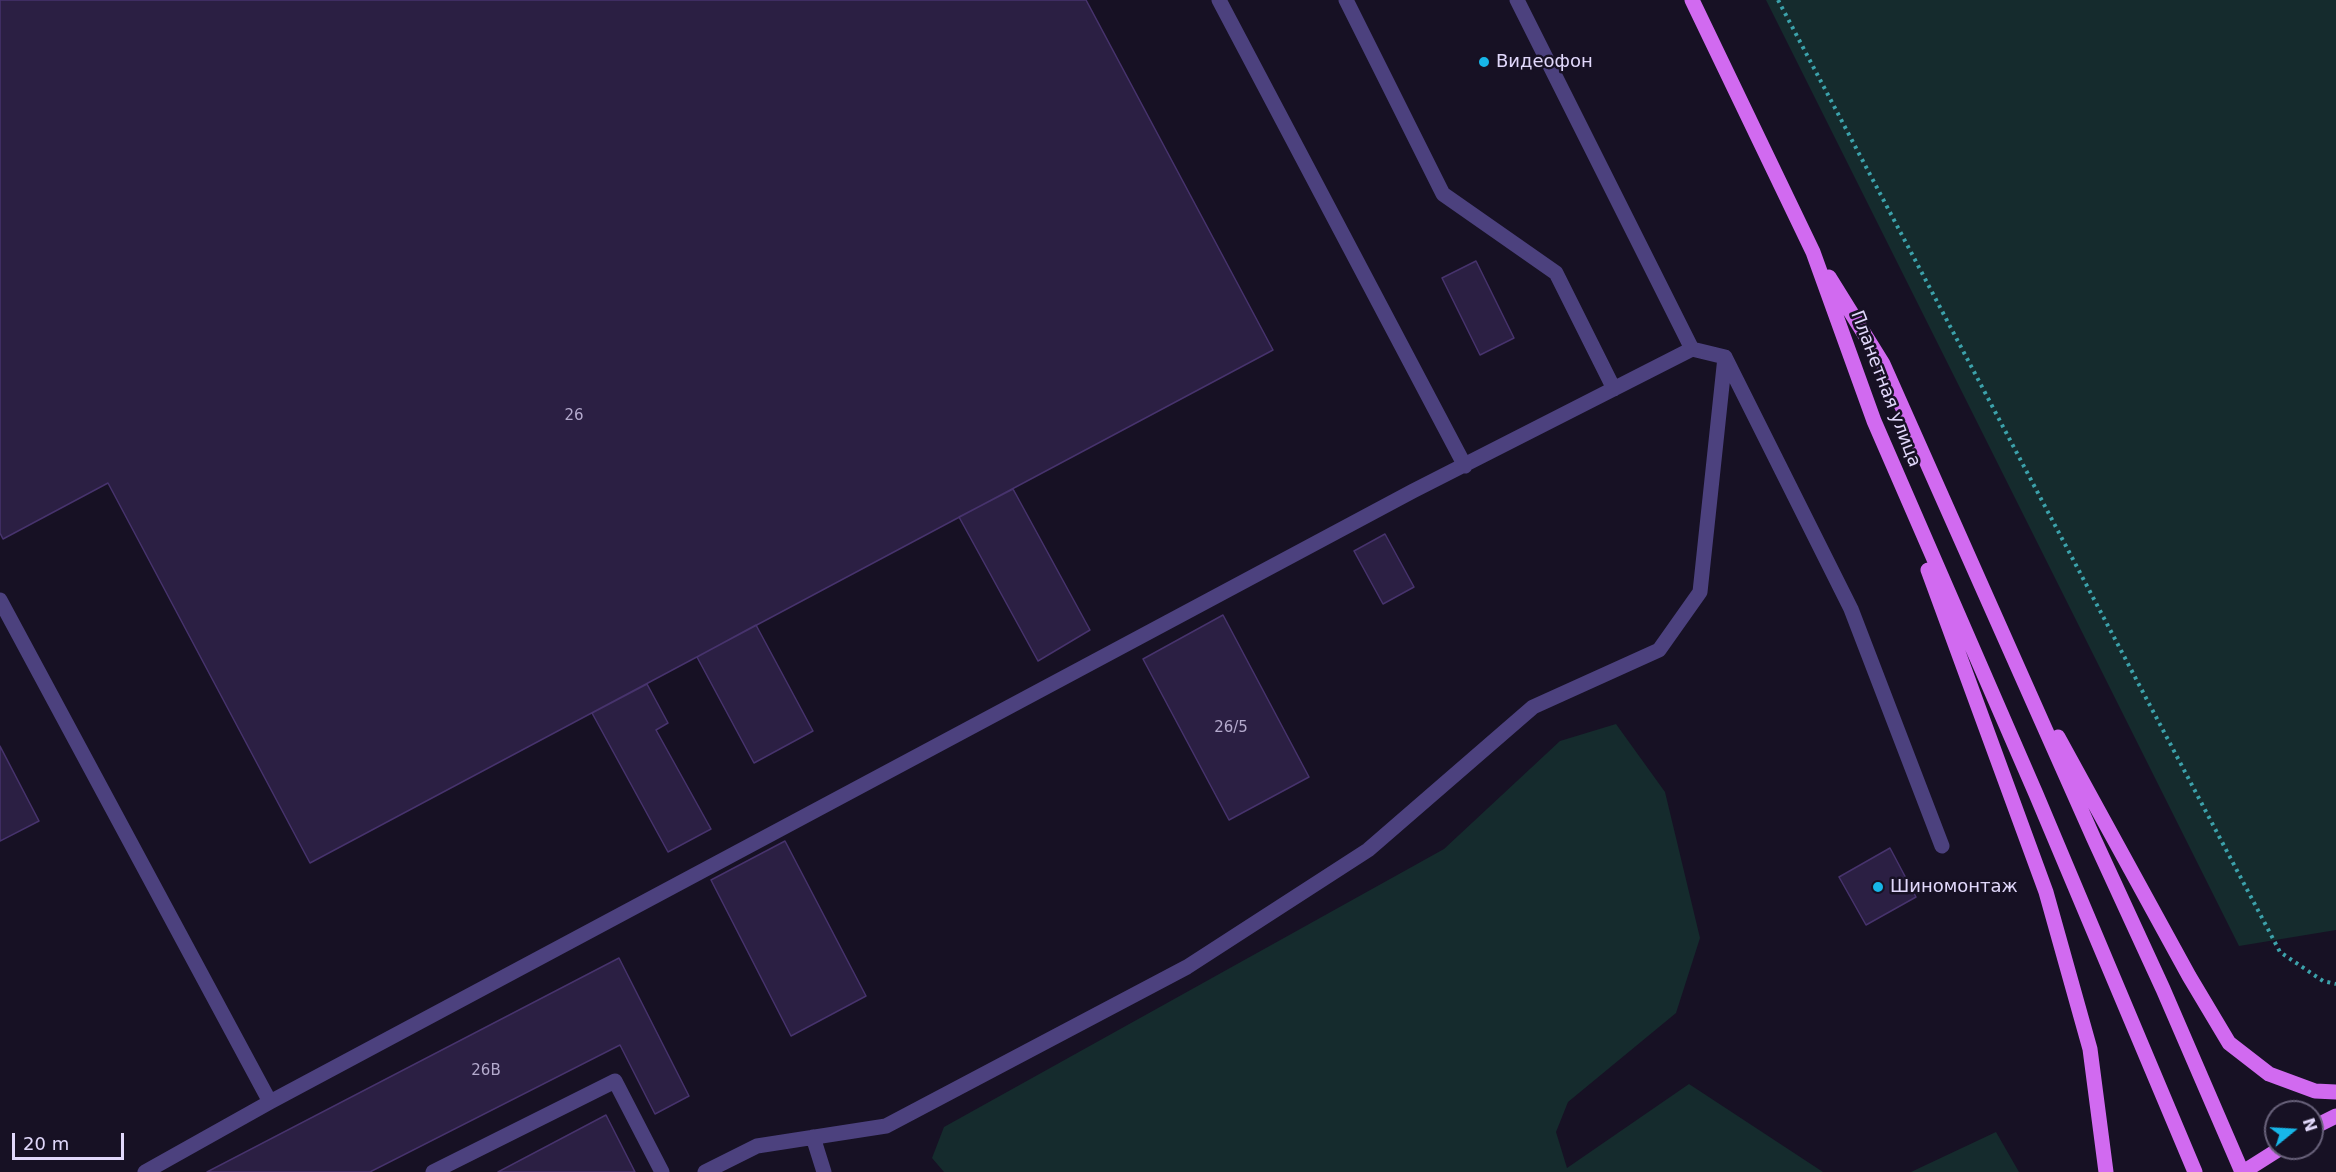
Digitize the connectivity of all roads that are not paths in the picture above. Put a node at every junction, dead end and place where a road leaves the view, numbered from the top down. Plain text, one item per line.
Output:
1 (1219, 0) edge
2 (1346, 0) edge
3 (1517, 0) edge
4 (1692, 0) edge
5 (1813, 252) junction
6 (1692, 349) junction
7 (1725, 357) junction
8 (1614, 389) junction
9 (1874, 421) junction
10 (1465, 466) junction
11 (0, 600) edge
12 (2020, 670) junction
13 (1941, 846) dead end
14 (2336, 1092) edge
15 (270, 1102) junction
16 (813, 1137) junction
17 (2264, 1158) edge
18 (145, 1172) edge
19 (433, 1172) edge
20 (662, 1172) edge
21 (705, 1172) edge
22 (824, 1172) edge
23 (2106, 1172) edge
24 (2195, 1172) edge
25 (2242, 1172) edge

1 - 10 lane
2 - 8 lane
3 - 6 lane
4 - 5 main road, Планетная улица
5 - 9 main road, Планетная улица
5 - 12 main road
6 - 7 lane
6 - 8 lane
7 - 13 lane
7 - 16 lane
8 - 10 lane
9 - 23 main road
9 - 24 main road, Планетная улица
10 - 15 lane
11 - 15 lane
12 - 14 main road
12 - 25 main road
15 - 18 lane
16 - 21 lane
16 - 22 lane
17 - 25 main road
19 - 20 lane

